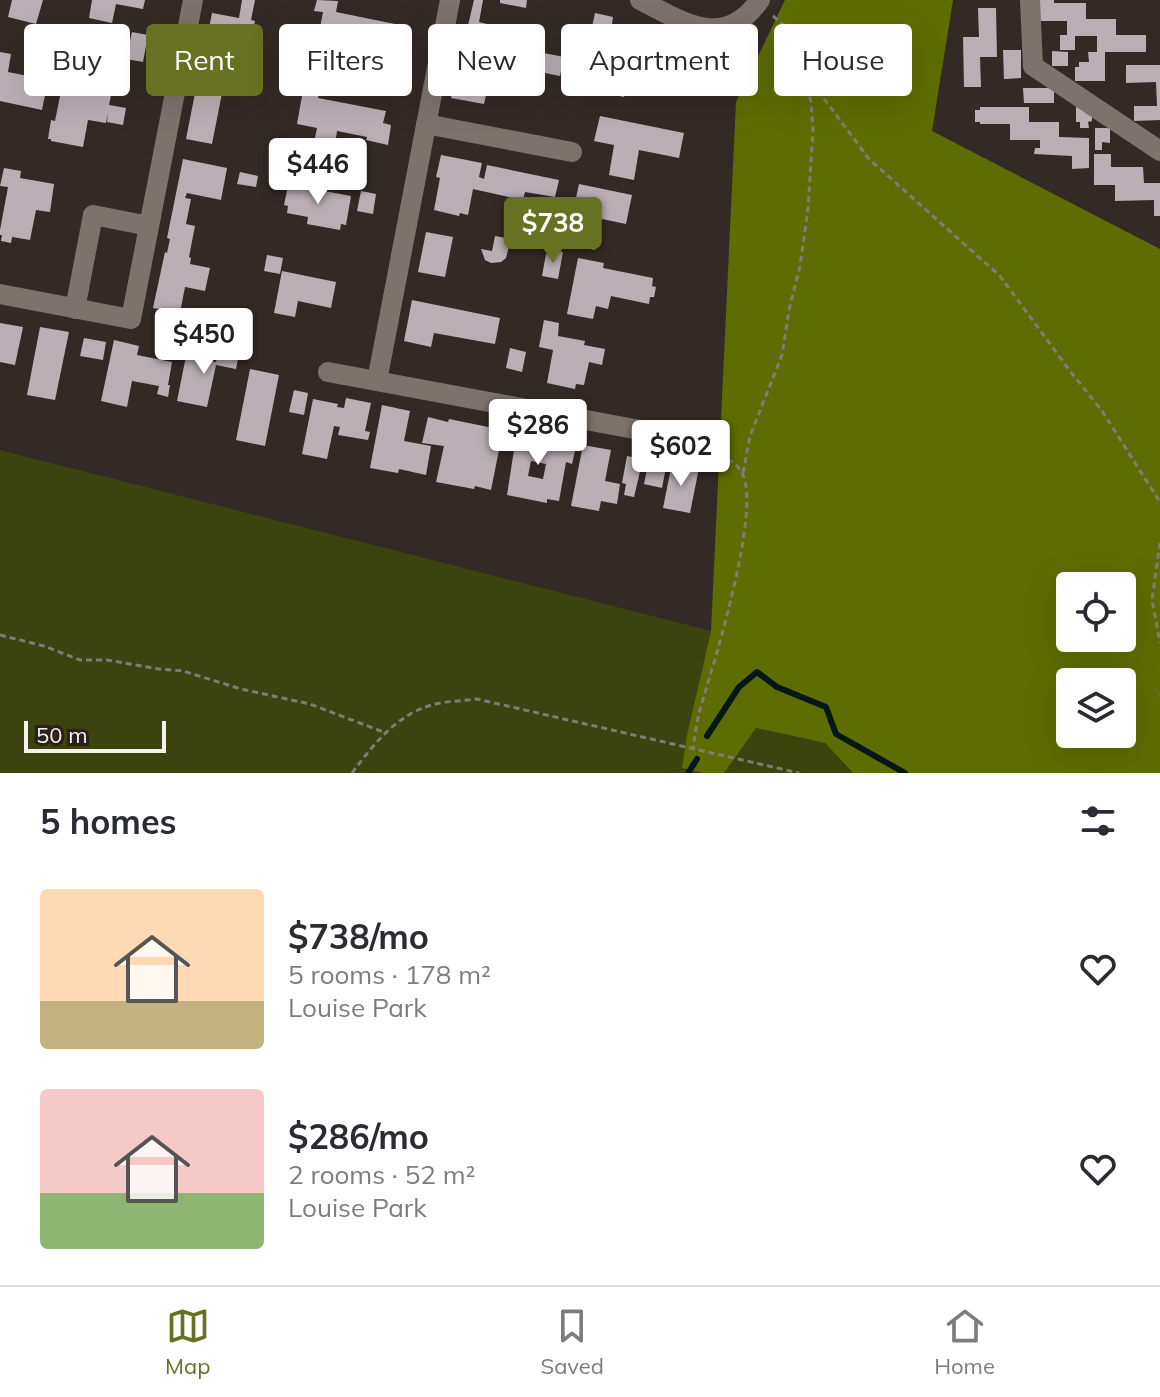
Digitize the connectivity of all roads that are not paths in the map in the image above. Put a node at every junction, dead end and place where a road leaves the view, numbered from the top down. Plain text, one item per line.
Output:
1 (193, 0) edge
2 (450, 0) edge
3 (640, 0) edge
4 (1030, 0) edge
5 (759, 2) edge
6 (426, 124) junction
7 (1160, 151) edge
8 (572, 152) dead end
9 (149, 226) junction
10 (0, 294) edge
11 (75, 309) junction
12 (328, 372) dead end
13 (377, 381) junction
14 (672, 436) road end

1 - 9 street
2 - 6 street
3 - 5 street
4 - 7 street
6 - 8 street
6 - 13 street
9 - 11 street
9 - 11 street
10 - 11 street
12 - 13 street
13 - 14 street

